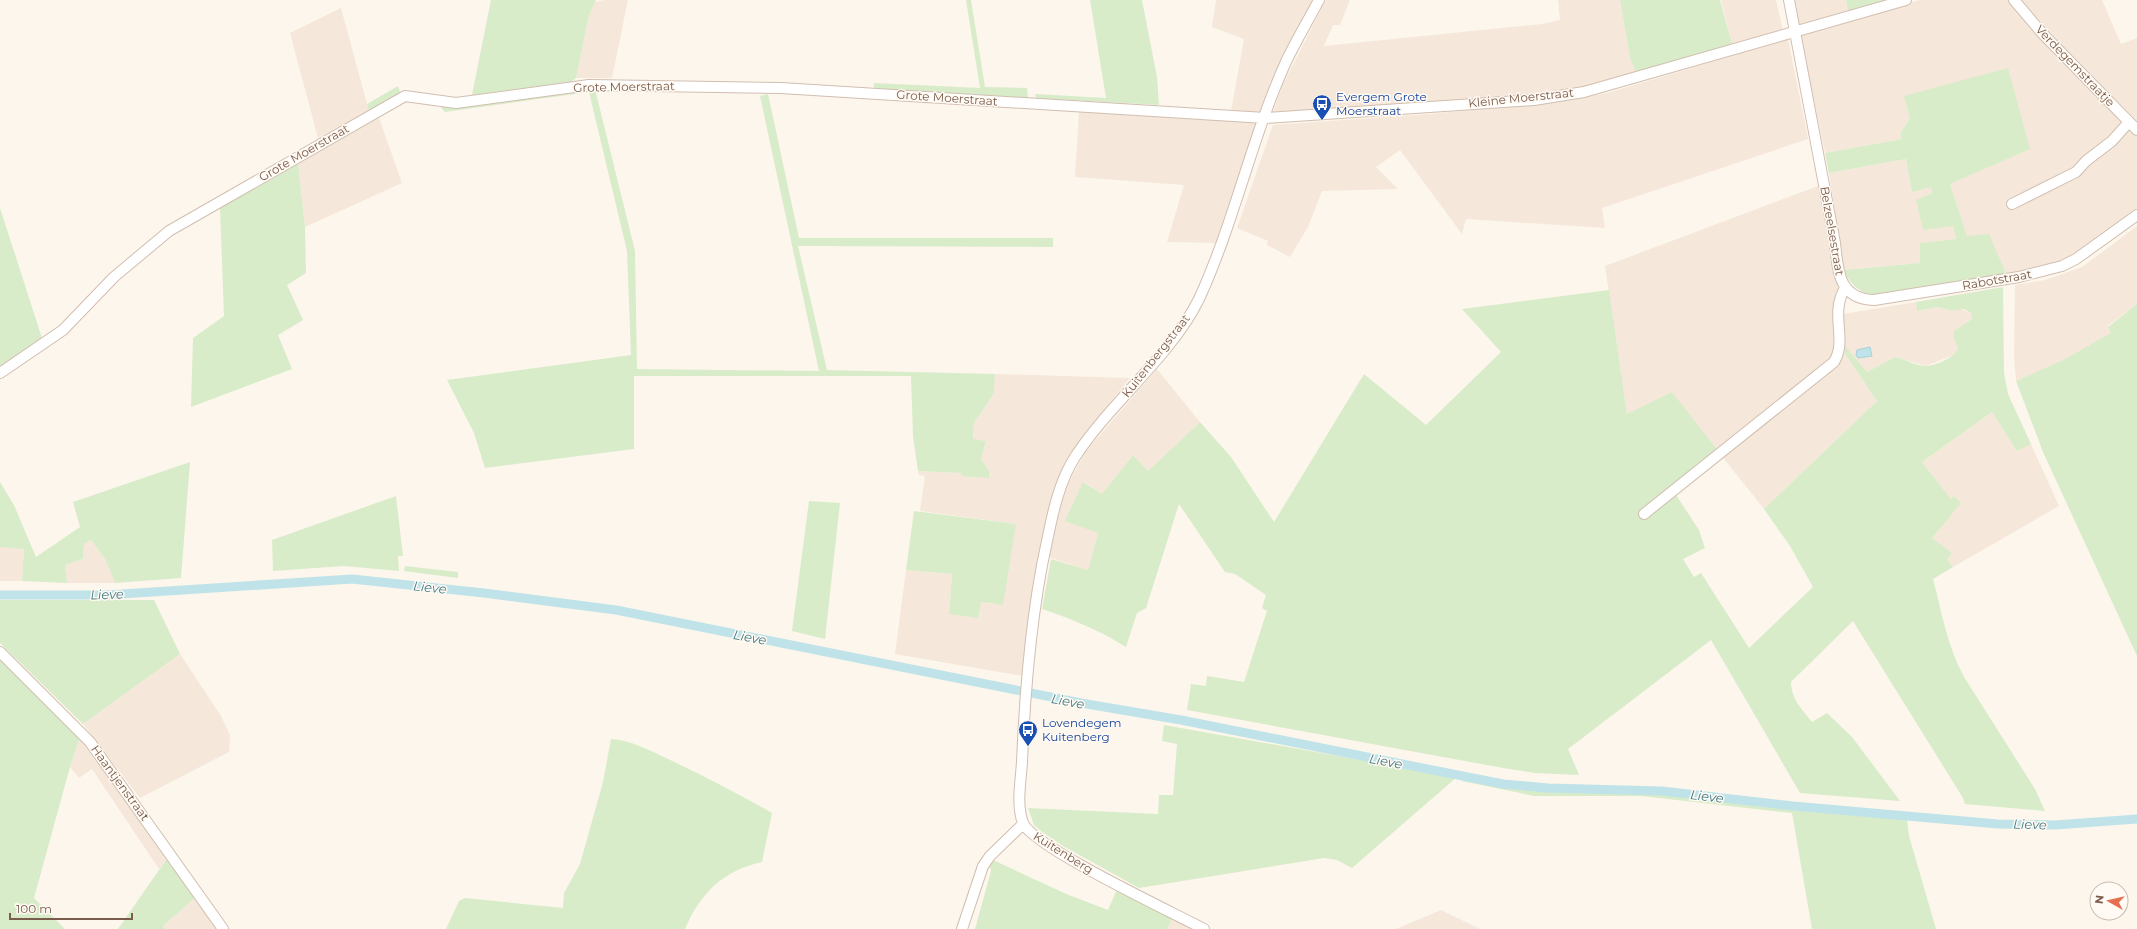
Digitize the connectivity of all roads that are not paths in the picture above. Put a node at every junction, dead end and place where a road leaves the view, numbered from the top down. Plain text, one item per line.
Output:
1 (1319, 0) edge
2 (1789, 0) edge
3 (1906, 0) edge
4 (2014, 0) edge
5 (1794, 32) junction
6 (1265, 118) junction
7 (2129, 122) junction
8 (2137, 130) edge
9 (2012, 204) dead end
10 (2137, 214) edge
11 (1845, 288) junction
12 (0, 373) edge
13 (1644, 514) dead end
14 (0, 652) edge
15 (1026, 692) joint
16 (1023, 824) junction
17 (224, 929) edge
18 (962, 929) edge
19 (1204, 929) edge

1 - 6 street, Kuitenbergstraat
2 - 5 street, Belzeelsestraat
3 - 5 street
4 - 7 street, Verdegemstraatje
5 - 6 street, Kleine Moerstraat
5 - 11 street, Belzeelsestraat
6 - 12 street, Grote Moerstraat
6 - 15 street, Kuitenbergstraat
7 - 8 street, Verdegemstraatje
7 - 9 street
10 - 11 street, Rabotstraat
11 - 13 street, Belzeelsestraat
14 - 17 street, Haantjenstraat
15 - 16 street, Kuitenberg
16 - 18 street
16 - 19 street, Kuitenberg

